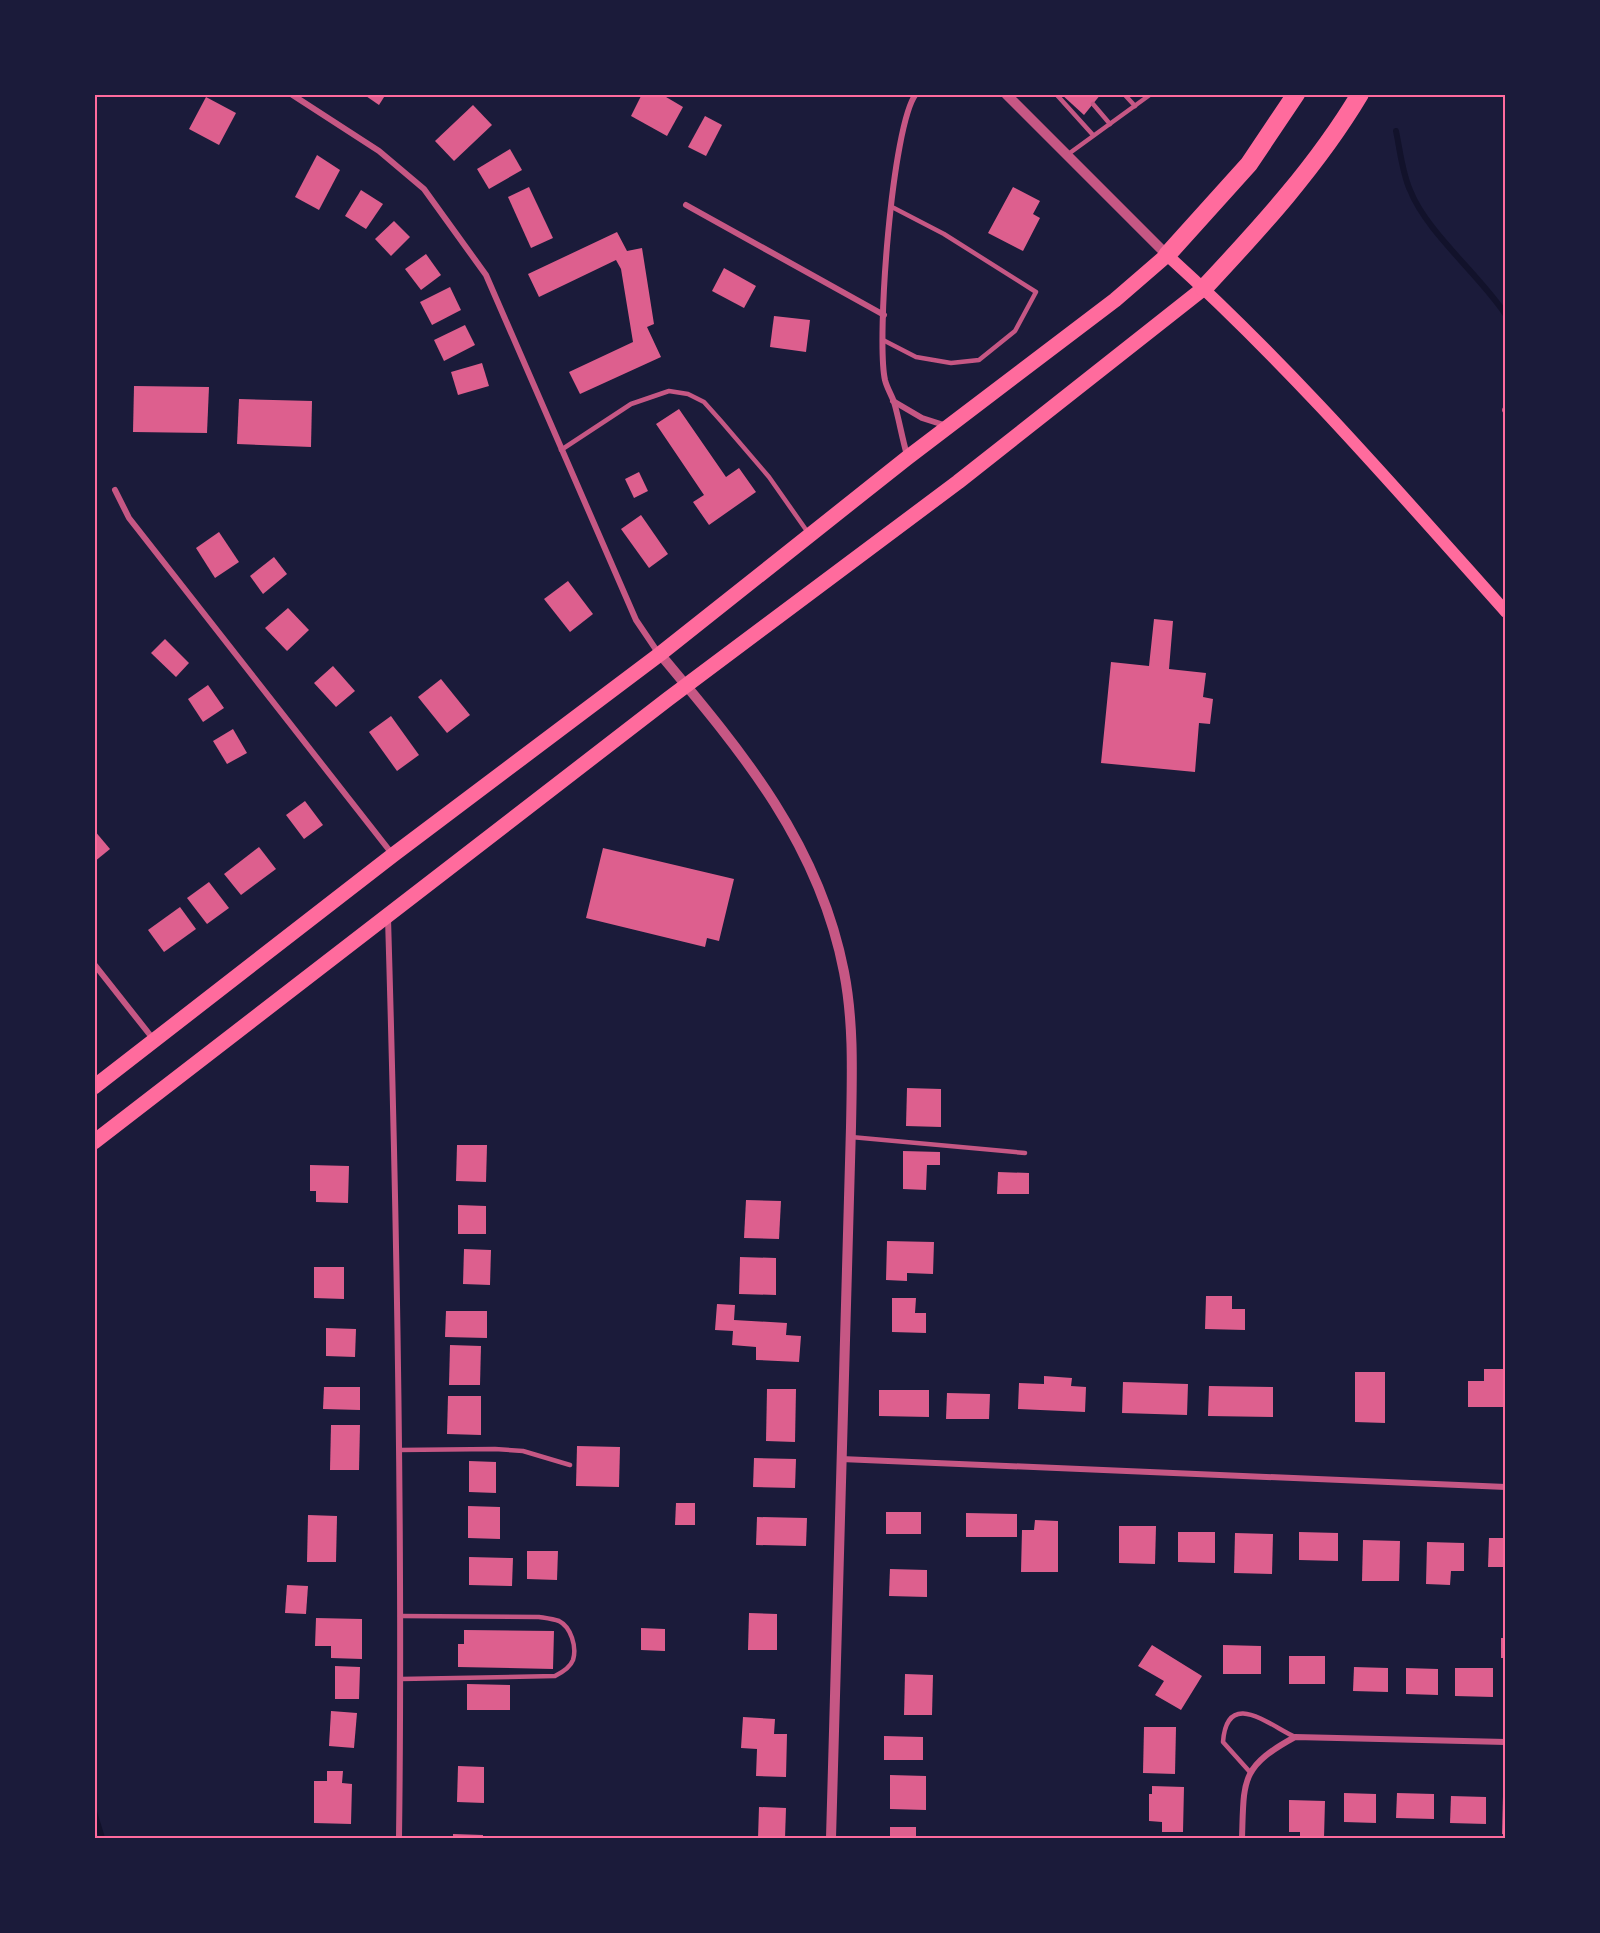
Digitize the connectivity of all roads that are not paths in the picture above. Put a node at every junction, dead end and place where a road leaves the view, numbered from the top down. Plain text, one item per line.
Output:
1 (291, 94) edge
2 (916, 94) edge
3 (1006, 94) edge
4 (1056, 94) edge
5 (1124, 94) edge
6 (1151, 94) edge
7 (1296, 94) edge
8 (1360, 94) edge
9 (1093, 104) dead end
10 (1135, 106) junction
11 (1110, 124) junction
12 (1093, 135) junction
13 (1067, 155) junction
14 (686, 205) dead end
15 (892, 207) junction
16 (1167, 255) junction
17 (1204, 288) junction
18 (884, 315) junction
19 (883, 340) junction
20 (893, 401) junction
21 (949, 426) junction
22 (560, 450) junction
23 (907, 458) junction
24 (115, 490) dead end
25 (810, 536) junction
26 (1506, 612) edge
27 (660, 654) junction
28 (686, 686) junction
29 (393, 855) junction
30 (388, 914) junction
31 (94, 963) edge
32 (155, 1040) junction
33 (94, 1087) edge
34 (851, 1137) junction
35 (94, 1142) edge
36 (1025, 1153) dead end
37 (399, 1450) junction
38 (840, 1460) junction
39 (570, 1465) dead end
40 (1506, 1487) edge
41 (400, 1616) junction
42 (401, 1679) junction
43 (1295, 1737) junction
44 (1506, 1742) edge
45 (1249, 1771) junction
46 (399, 1839) edge
47 (831, 1839) edge
48 (1242, 1839) edge

1 - 22 street
2 - 15 street
3 - 13 street
4 - 12 lane
5 - 10 lane
6 - 10 lane
7 - 16 highway
8 - 17 highway
9 - 11 lane
10 - 11 lane
11 - 12 lane
12 - 13 lane
13 - 16 street
14 - 18 street
15 - 18 street
15 - 19 lane
16 - 17 main road
16 - 21 main road
17 - 26 main road
17 - 28 main road
18 - 19 street
19 - 20 street
20 - 21 street
20 - 23 street
21 - 23 main road
22 - 25 lane
22 - 27 street
23 - 25 main road
24 - 29 street
25 - 27 main road
27 - 28 street
27 - 29 main road
28 - 30 main road
28 - 34 street
29 - 32 main road
30 - 35 main road
30 - 37 street
31 - 32 street
32 - 33 main road
34 - 36 lane
34 - 38 street
37 - 39 lane
37 - 41 street
38 - 40 street
38 - 47 street
41 - 42 street
41 - 42 lane
42 - 46 street
43 - 44 street
43 - 45 street
43 - 45 lane
45 - 48 street

